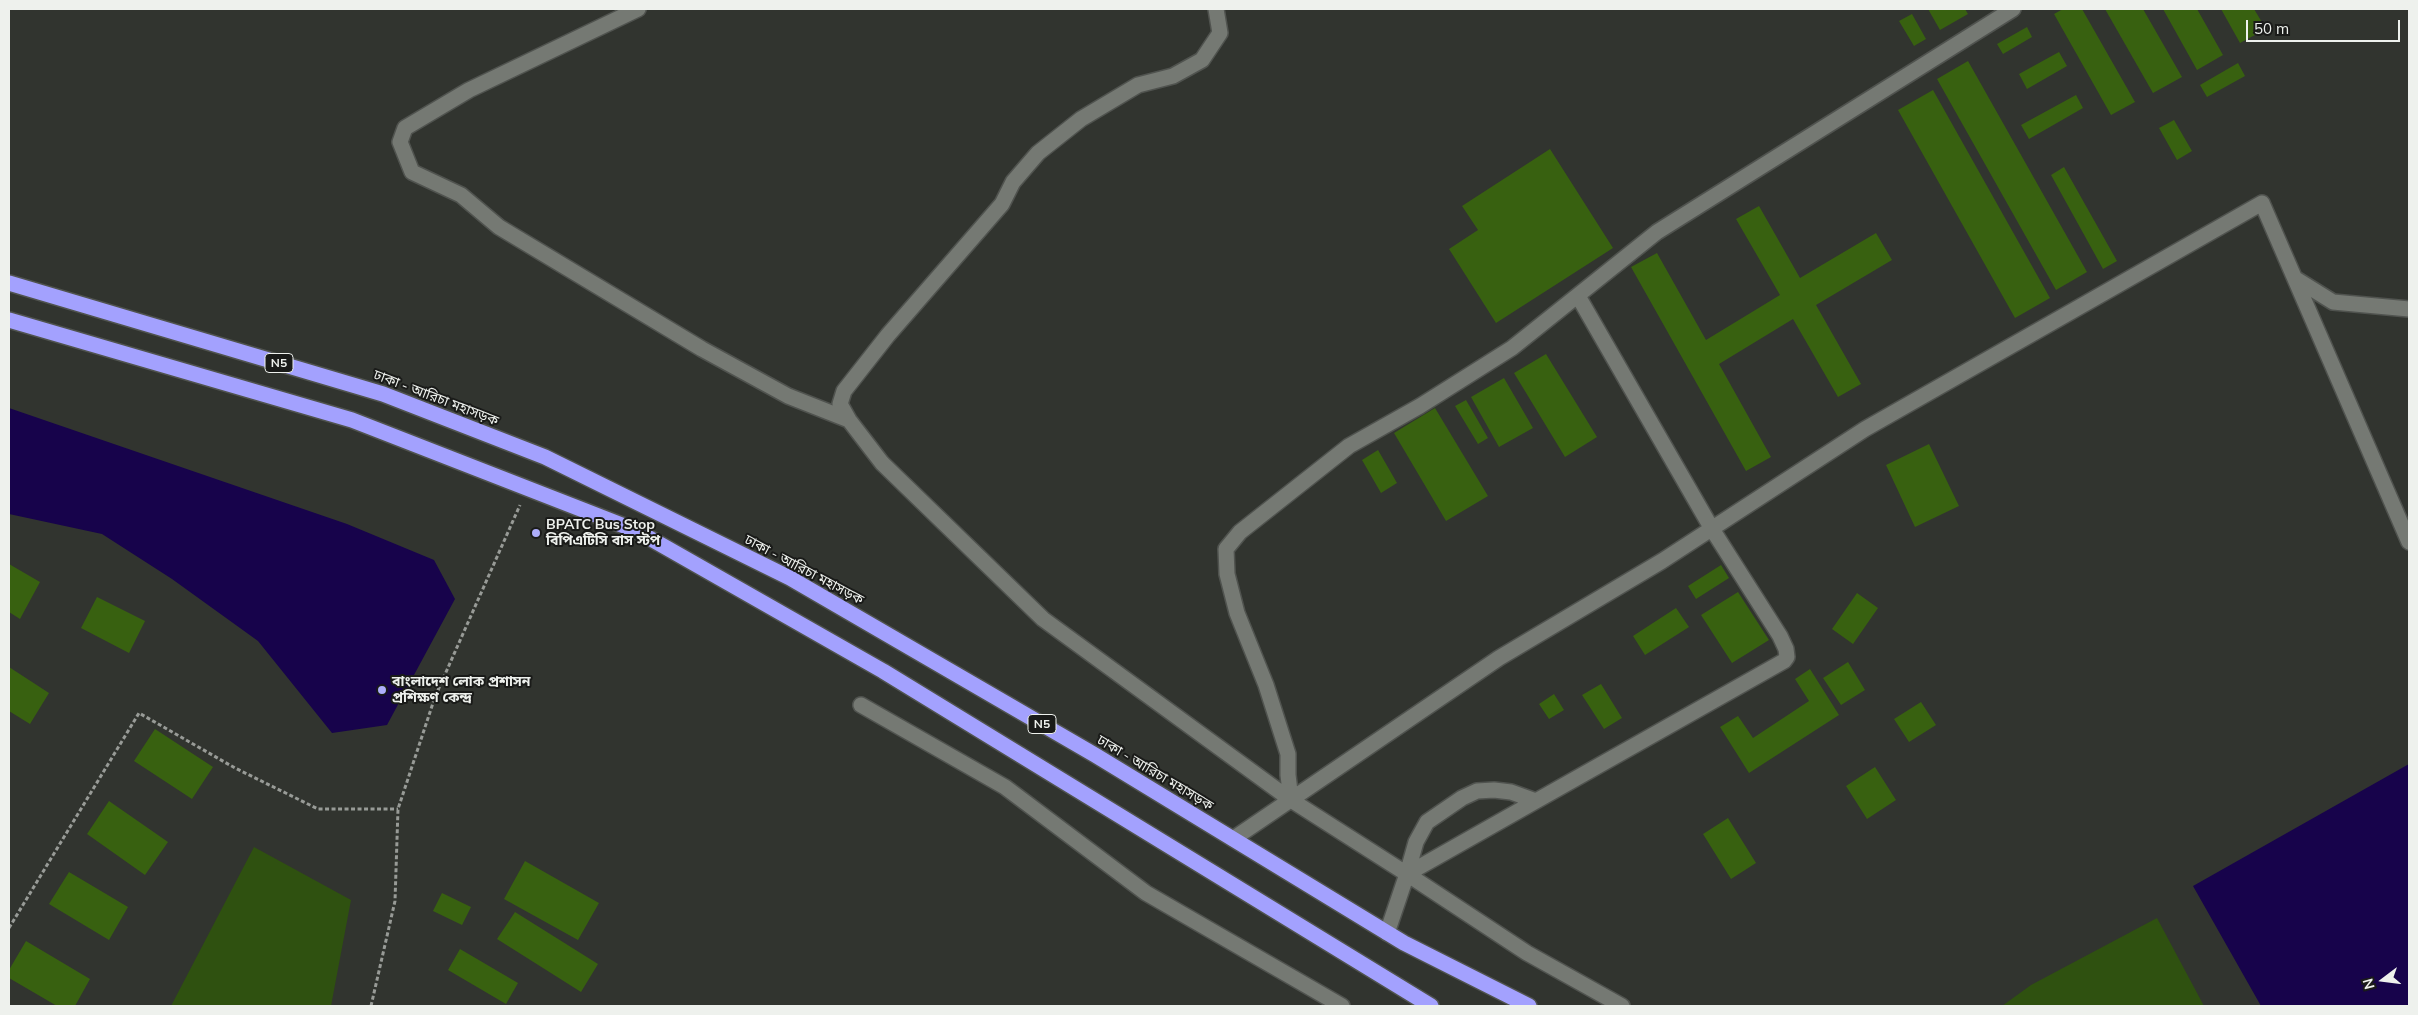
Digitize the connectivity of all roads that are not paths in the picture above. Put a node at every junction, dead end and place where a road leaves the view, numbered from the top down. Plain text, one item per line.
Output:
1 (638, 9) edge
2 (1216, 9) edge
3 (2012, 9) edge
4 (2296, 279) junction
5 (9, 283) edge
6 (1578, 296) junction
7 (2409, 309) edge
8 (9, 320) edge
9 (850, 420) junction
10 (1712, 529) junction
11 (2409, 542) edge
12 (861, 706) dead end
13 (1291, 800) junction
14 (1536, 802) junction
15 (1233, 839) junction
16 (1407, 874) junction
17 (1387, 933) junction
18 (1342, 1006) edge
19 (1431, 1006) edge
20 (1530, 1006) edge
21 (1622, 1006) edge

1 - 9 street
2 - 9 street
3 - 6 street
4 - 7 street
4 - 10 street
4 - 11 street
5 - 15 highway, ঢাকা - আরিচা মহাসড়ক / N5
6 - 10 street
6 - 13 street
8 - 19 highway
9 - 13 street
10 - 13 street
10 - 14 street
12 - 18 street
13 - 15 street
13 - 16 street
14 - 16 street
14 - 16 street
15 - 17 highway, ঢাকা - আরিচা মহাসড়ক / N5
16 - 17 street
16 - 21 street
17 - 20 highway, ঢাকা - আরিচা মহাসড়ক / N5

